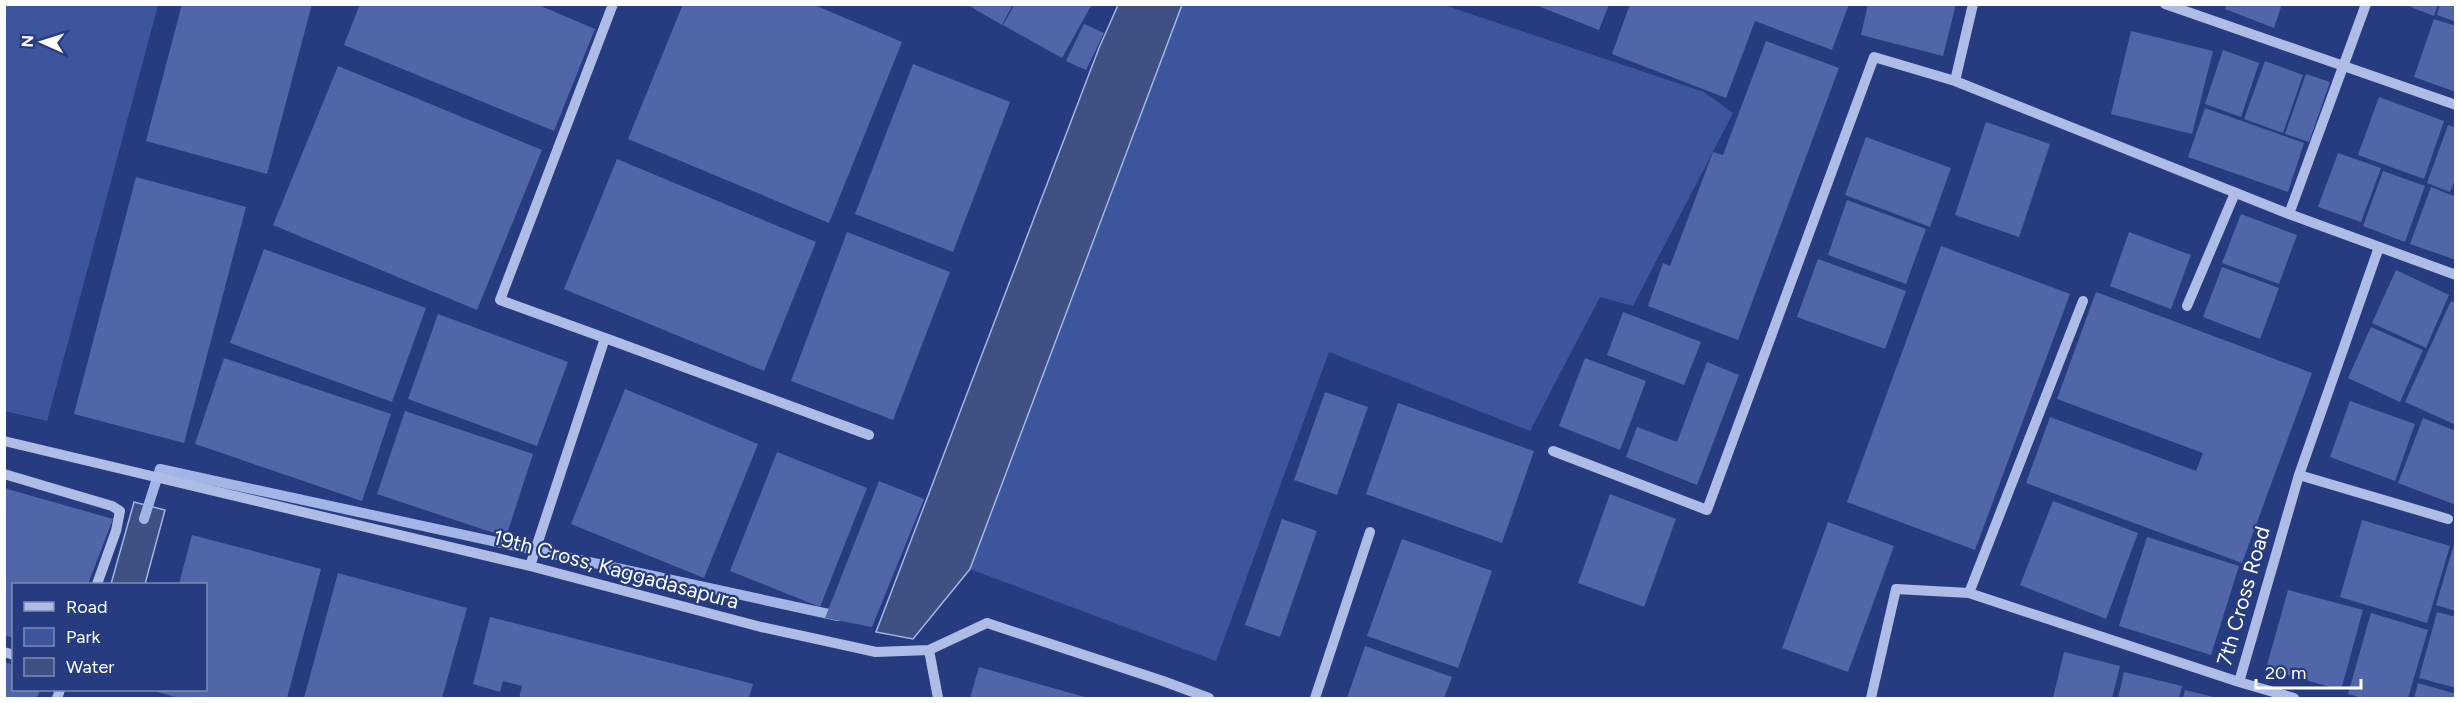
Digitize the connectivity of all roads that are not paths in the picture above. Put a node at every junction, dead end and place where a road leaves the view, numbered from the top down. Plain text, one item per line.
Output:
1 (613, 4) edge
2 (1973, 4) edge
3 (2165, 4) edge
4 (2366, 4) edge
5 (2344, 66) junction
6 (1955, 81) junction
7 (2456, 105) edge
8 (2235, 193) junction
9 (2289, 213) junction
10 (2379, 247) junction
11 (2456, 275) edge
12 (2083, 301) dead end
13 (2187, 306) dead end
14 (605, 338) junction
15 (869, 435) dead end
16 (4, 441) edge
17 (1553, 451) dead end
18 (4, 474) edge
19 (2299, 475) junction
20 (2448, 519) dead end
21 (1370, 532) dead end
22 (530, 566) junction
23 (98, 583) edge
24 (1969, 593) junction
25 (929, 650) junction
26 (2239, 682) junction
27 (938, 699) edge
28 (1209, 699) edge
29 (1315, 699) edge
30 (1871, 699) edge
31 (2294, 699) edge

1 - 14 street
2 - 6 street
3 - 5 street
4 - 5 street
5 - 7 street
5 - 9 street
6 - 8 street
6 - 17 street
8 - 9 street
8 - 13 street
9 - 10 street
10 - 11 street
10 - 19 street, 7th Cross Road
12 - 24 street
14 - 15 street
14 - 22 street
16 - 22 street, 19th Cross, Kaggadasapura
18 - 23 street
19 - 20 street
19 - 26 street, 7th Cross Road
21 - 29 street
22 - 25 street, 19th Cross, Kaggadasapura
24 - 26 street, 7th Cross Road
24 - 30 street, 7th Cross Road
25 - 27 street
25 - 28 street, 19th Cross, Kaggadasapura
26 - 31 street

